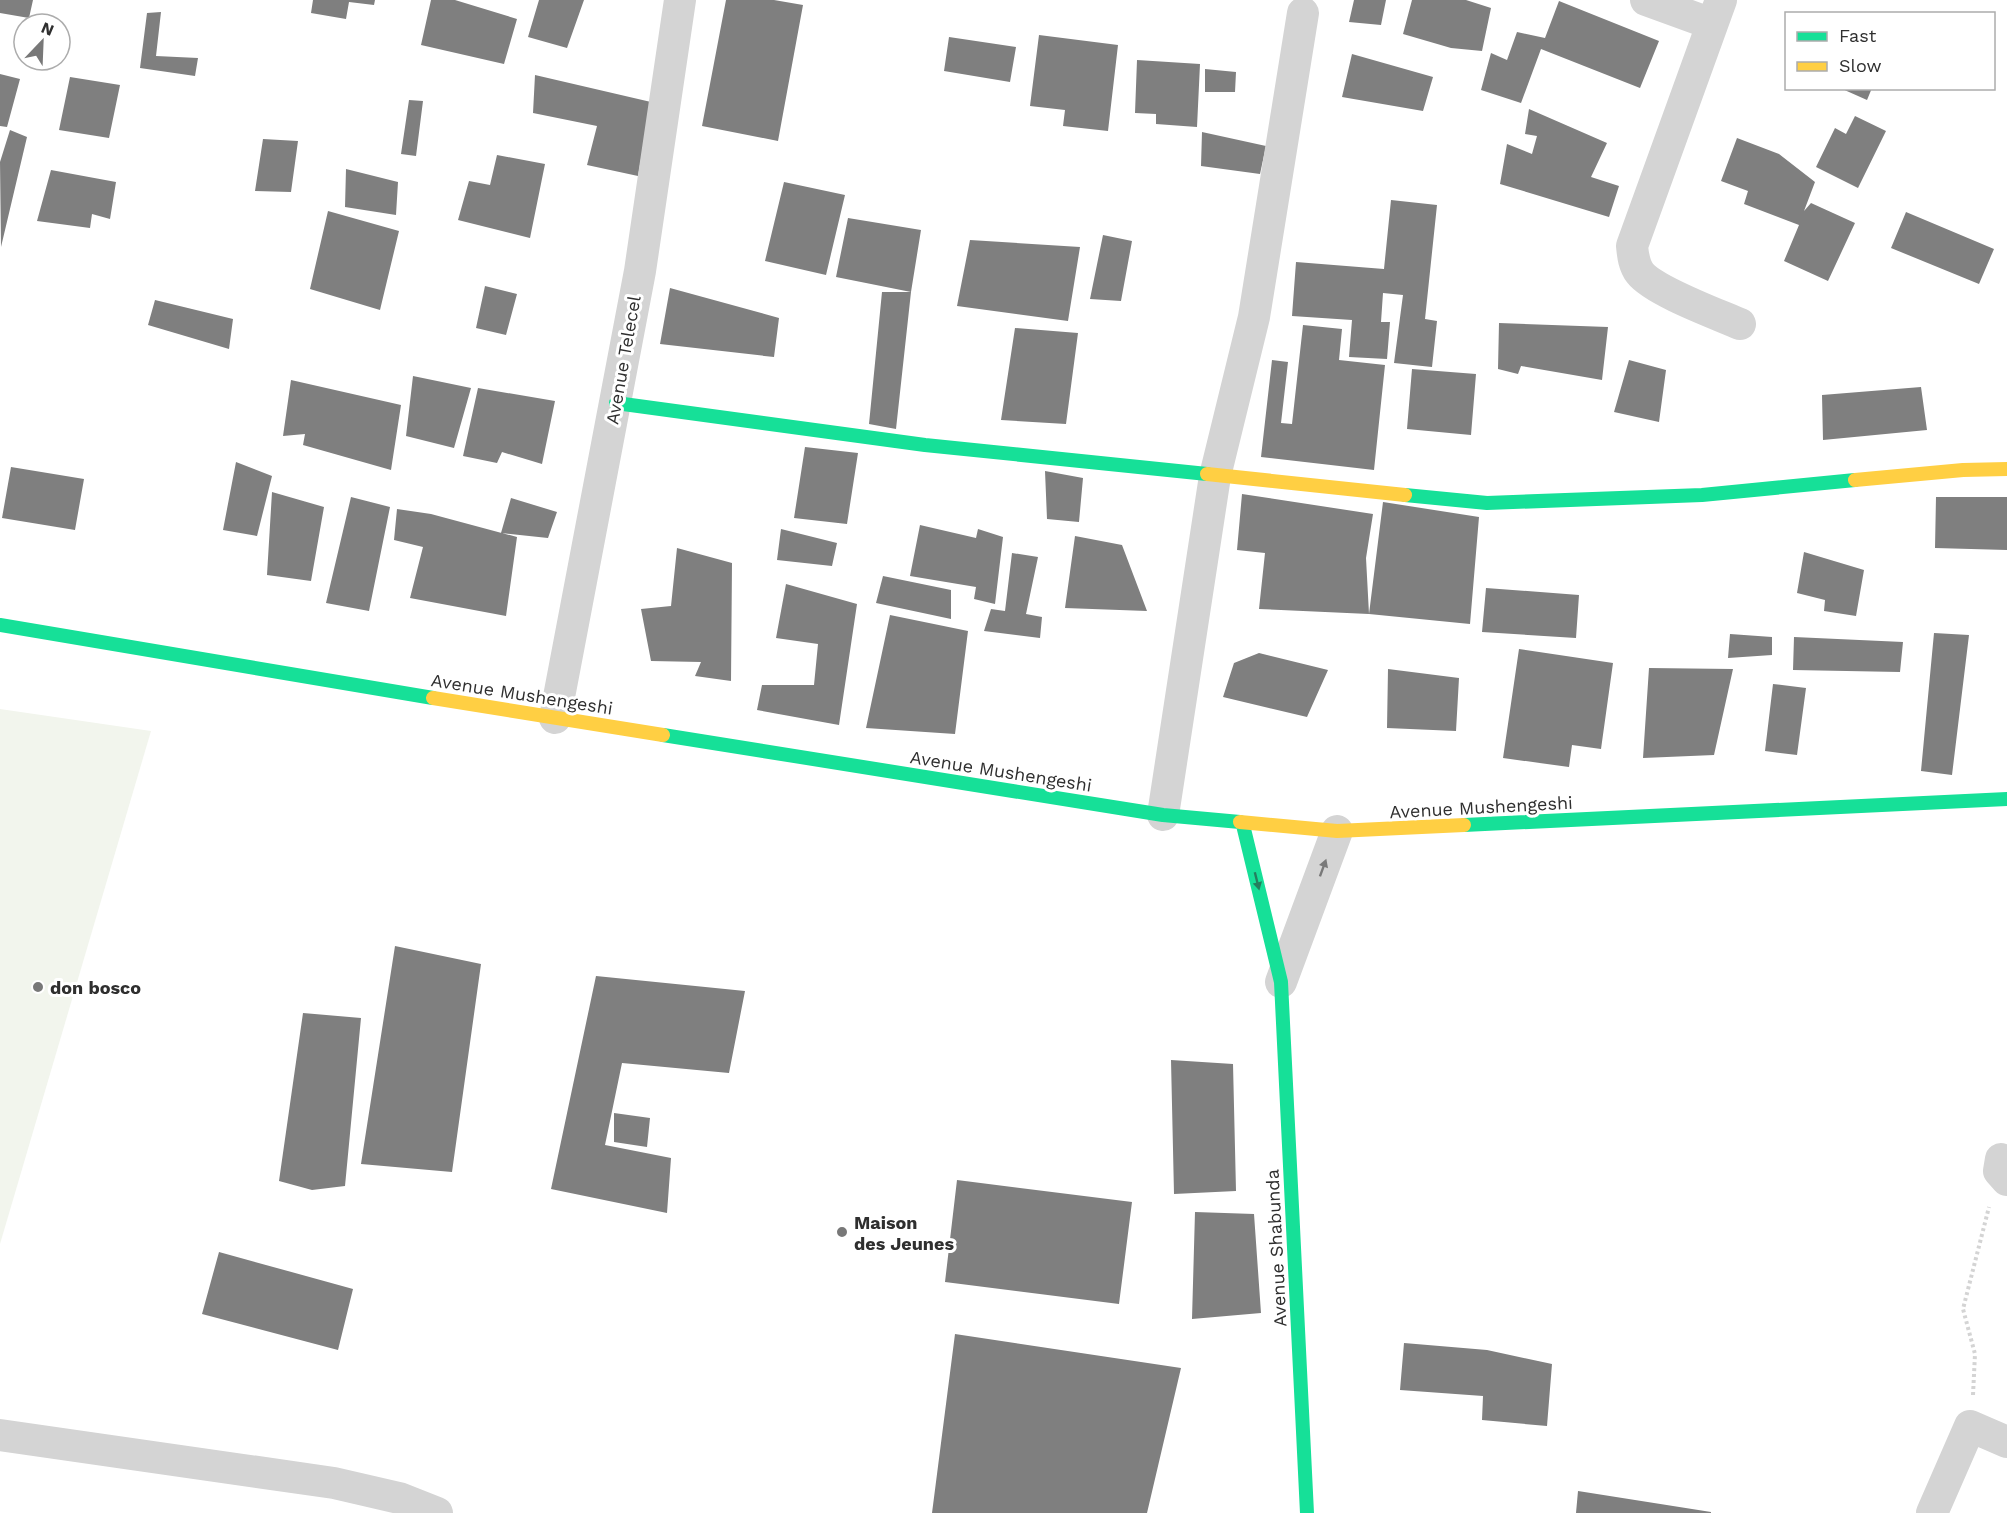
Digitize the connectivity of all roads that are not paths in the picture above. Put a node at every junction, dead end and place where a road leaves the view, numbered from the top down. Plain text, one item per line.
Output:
1 (680, 0) edge
2 (1646, 0) edge
3 (1716, 12) edge
4 (1303, 13) dead end
5 (1740, 324) dead end
6 (615, 404) junction
7 (2007, 469) edge
8 (1215, 476) junction
9 (0, 625) edge
10 (555, 718) junction
11 (2007, 799) edge
12 (1163, 815) junction
13 (1243, 825) junction
14 (1337, 831) junction
15 (1281, 982) junction
16 (0, 1435) edge
17 (2007, 1442) edge
18 (437, 1513) edge
19 (1307, 1513) edge
20 (1932, 1513) edge

1 - 6 street, Avenue Telecel
2 - 3 street
3 - 5 street
4 - 8 street
6 - 8 street
6 - 10 street, Avenue Telecel
7 - 8 street
8 - 12 street
9 - 10 street, Avenue Mushengeshi
10 - 12 street, Avenue Mushengeshi
11 - 14 street, Avenue Mushengeshi
12 - 13 street, Avenue Mushengeshi
13 - 14 street, Avenue Mushengeshi
13 -> 15 street, Avenue Shabunda
15 -> 14 street
15 - 19 street, Avenue Shabunda
16 - 18 street
17 - 20 street

